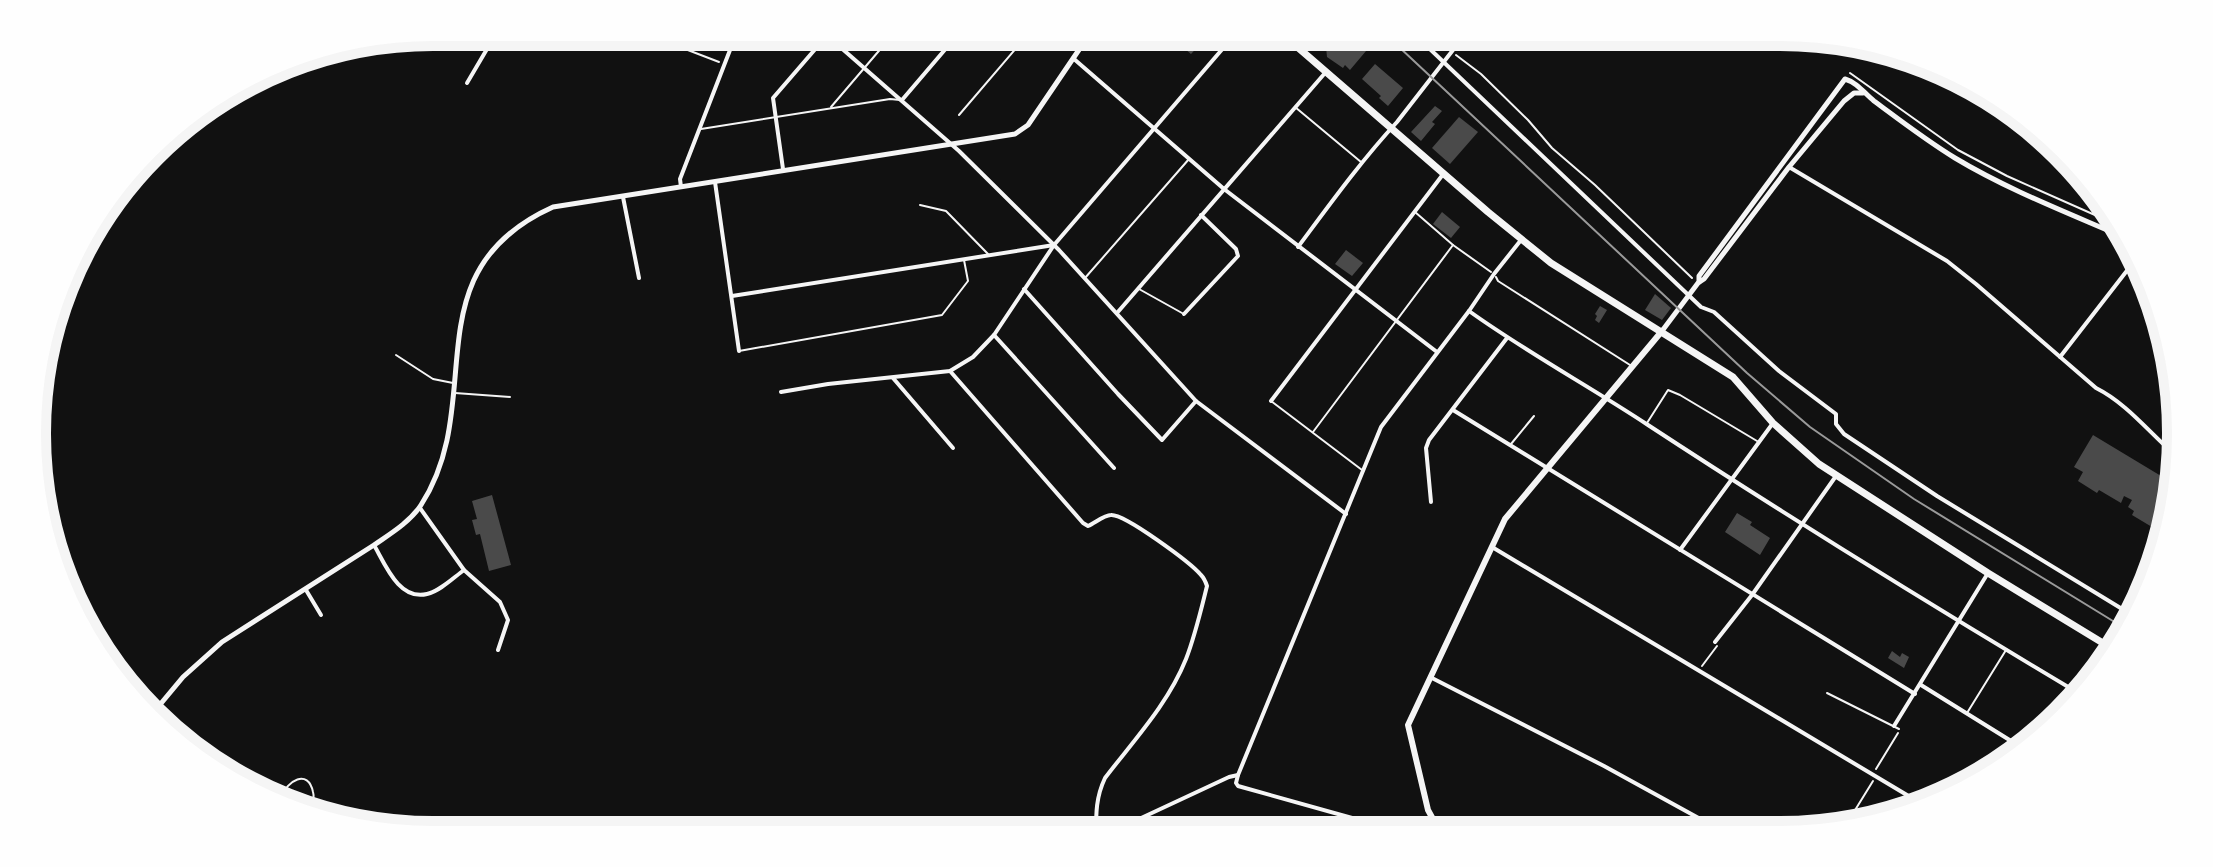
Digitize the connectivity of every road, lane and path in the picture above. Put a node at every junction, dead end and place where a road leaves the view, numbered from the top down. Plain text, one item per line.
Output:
1 (489, 46) edge
2 (677, 46) edge
3 (732, 46) edge
4 (816, 46) edge
5 (841, 46) edge
6 (883, 46) edge
7 (948, 46) edge
8 (1018, 46) edge
9 (1082, 46) edge
10 (1225, 46) edge
11 (1297, 46) edge
12 (1426, 46) edge
13 (1456, 46) edge
14 (1456, 55) dead end
15 (1074, 59) junction
16 (719, 62) dead end
17 (1443, 62) junction
18 (864, 68) junction
19 (1326, 71) junction
20 (1851, 72) dead end
21 (467, 83) dead end
22 (1864, 93) junction
23 (902, 100) junction
24 (1294, 106) junction
25 (830, 108) junction
26 (959, 115) dead end
27 (774, 118) junction
28 (1154, 128) junction
29 (1392, 128) junction
30 (700, 129) junction
31 (952, 144) junction
32 (1189, 158) junction
33 (1362, 162) junction
34 (1787, 165) junction
35 (783, 169) junction
36 (1444, 173) junction
37 (715, 182) junction
38 (681, 187) junction
39 (1224, 189) junction
40 (623, 197) junction
41 (920, 205) dead end
42 (1414, 211) junction
43 (1201, 215) junction
44 (2102, 218) edge
45 (2110, 231) edge
46 (1521, 240) junction
47 (1054, 245) junction
48 (1453, 245) junction
49 (1298, 247) junction
50 (989, 254) junction
51 (964, 259) junction
52 (2130, 267) edge
53 (1494, 274) junction
54 (1690, 275) dead end
55 (639, 278) dead end
56 (1085, 279) junction
57 (1024, 289) junction
58 (1138, 289) junction
59 (1355, 289) junction
60 (1689, 295) junction
61 (732, 296) junction
62 (1469, 311) junction
63 (1117, 313) junction
64 (1184, 314) joint
65 (1397, 321) junction
66 (1662, 331) junction
67 (994, 335) junction
68 (1507, 338) junction
69 (739, 351) joint
70 (1437, 352) junction
71 (396, 355) dead end
72 (2060, 357) junction
73 (1633, 367) junction
74 (950, 371) junction
75 (893, 378) junction
76 (454, 383) junction
77 (454, 392) junction
78 (781, 392) dead end
79 (510, 397) dead end
80 (1606, 400) junction
81 (1196, 401) junction
82 (1271, 401) joint
83 (1453, 410) junction
84 (1534, 416) dead end
85 (1773, 423) junction
86 (1646, 424) junction
87 (1313, 432) junction
88 (1758, 441) junction
89 (1510, 445) junction
90 (2166, 447) edge
91 (953, 448) dead end
92 (1549, 467) junction
93 (1114, 468) dead end
94 (1363, 471) junction
95 (1836, 476) junction
96 (1731, 480) junction
97 (1431, 502) dead end
98 (420, 508) junction
99 (1346, 514) junction
100 (1800, 525) junction
101 (374, 545) junction
102 (1492, 547) junction
103 (1680, 550) junction
104 (464, 570) junction
105 (1988, 573) junction
106 (306, 590) junction
107 (1752, 595) junction
108 (2124, 610) edge
109 (321, 615) dead end
110 (1958, 621) junction
111 (1715, 642) dead end
112 (2105, 644) edge
113 (498, 650) dead end
114 (2006, 650) junction
115 (1430, 677) junction
116 (1920, 684) junction
117 (2071, 689) edge
118 (1827, 693) dead end
119 (1915, 694) junction
120 (158, 707) edge
121 (1966, 714) junction
122 (1897, 729) junction
123 (2013, 742) edge
124 (1875, 771) dead end
125 (1238, 775) junction
126 (1873, 780) dead end
127 (284, 791) edge
128 (1911, 798) edge
129 (312, 801) edge
130 (1852, 814) edge
131 (1096, 821) edge
132 (1135, 821) edge
133 (1363, 821) edge
134 (1434, 821) edge
135 (1704, 821) edge

1 - 21 street
2 - 16 path
3 - 30 street
4 - 27 street
5 - 18 street
6 - 18 lane
7 - 23 street
8 - 26 lane
9 - 15 street
10 - 28 street
11 - 19 main road
12 - 17 street
13 - 17 street
14 - 54 path
15 - 28 street
15 - 31 street
17 - 29 street
17 - 60 street
18 - 23 street
18 - 25 lane
19 - 24 street
19 - 29 main road
20 - 44 path
22 - 34 street
22 - 34 street
22 - 45 street
23 - 25 lane
23 - 31 street
24 - 33 lane
24 - 39 street
25 - 27 lane
27 - 30 lane
27 - 35 street
28 - 32 street
28 - 47 street
29 - 33 street
29 - 36 main road
30 - 38 street
31 - 35 street
31 - 47 street
32 - 39 street
32 - 56 lane
33 - 49 street
34 - 60 street
34 - 72 street
35 - 37 street
36 - 42 street
36 - 46 main road
37 - 38 street
37 - 61 street
38 - 40 street
39 - 43 street
39 - 49 street
40 - 55 street
40 - 76 street
41 - 50 lane
42 - 48 lane
42 - 59 street
43 - 58 street
43 - 64 street
46 - 53 street
46 - 66 main road
47 - 50 street
47 - 56 street
47 - 57 street
48 - 53 lane
48 - 65 lane
49 - 59 street
50 - 51 street
51 - 61 street
51 - 69 lane
52 - 72 street
53 - 62 street
53 - 73 lane
56 - 63 street
57 - 67 street
57 - 81 street
58 - 63 street
58 - 64 lane
59 - 65 street
59 - 82 street
60 - 66 street
60 - 108 street
61 - 69 street
62 - 68 street
62 - 70 street
63 - 81 street
65 - 70 street
65 - 87 lane
66 - 73 main road
66 - 85 main road
67 - 74 street
67 - 93 street
68 - 80 street
68 - 83 street
70 - 94 street
71 - 76 lane
72 - 90 street
73 - 80 main road
74 - 75 street
74 - 131 street
75 - 78 street
75 - 91 street
76 - 77 street
77 - 79 lane
77 - 98 street
80 - 86 street
80 - 92 main road
81 - 99 street
82 - 87 lane
83 - 89 street
83 - 97 street
84 - 89 lane
85 - 88 street
85 - 95 main road
86 - 88 lane
86 - 96 street
87 - 94 lane
88 - 96 street
89 - 92 street
92 - 102 main road
92 - 103 street
94 - 99 street
95 - 100 street
95 - 105 main road
96 - 100 street
96 - 103 street
98 - 101 street
98 - 104 street
99 - 125 street
100 - 107 street
100 - 110 street
101 - 104 street
101 - 106 street
102 - 115 main road
102 - 128 street
103 - 107 street
104 - 113 street
105 - 110 street
105 - 112 main road
106 - 109 street
106 - 120 street
107 - 111 street
107 - 119 street
110 - 114 street
110 - 116 street
114 - 117 street
114 - 121 lane
115 - 134 main road
115 - 135 street
116 - 119 street
116 - 121 street
118 - 122 lane
119 - 122 street
121 - 123 street
122 - 124 path
125 - 132 street
125 - 133 street
126 - 130 path
127 - 129 lane

